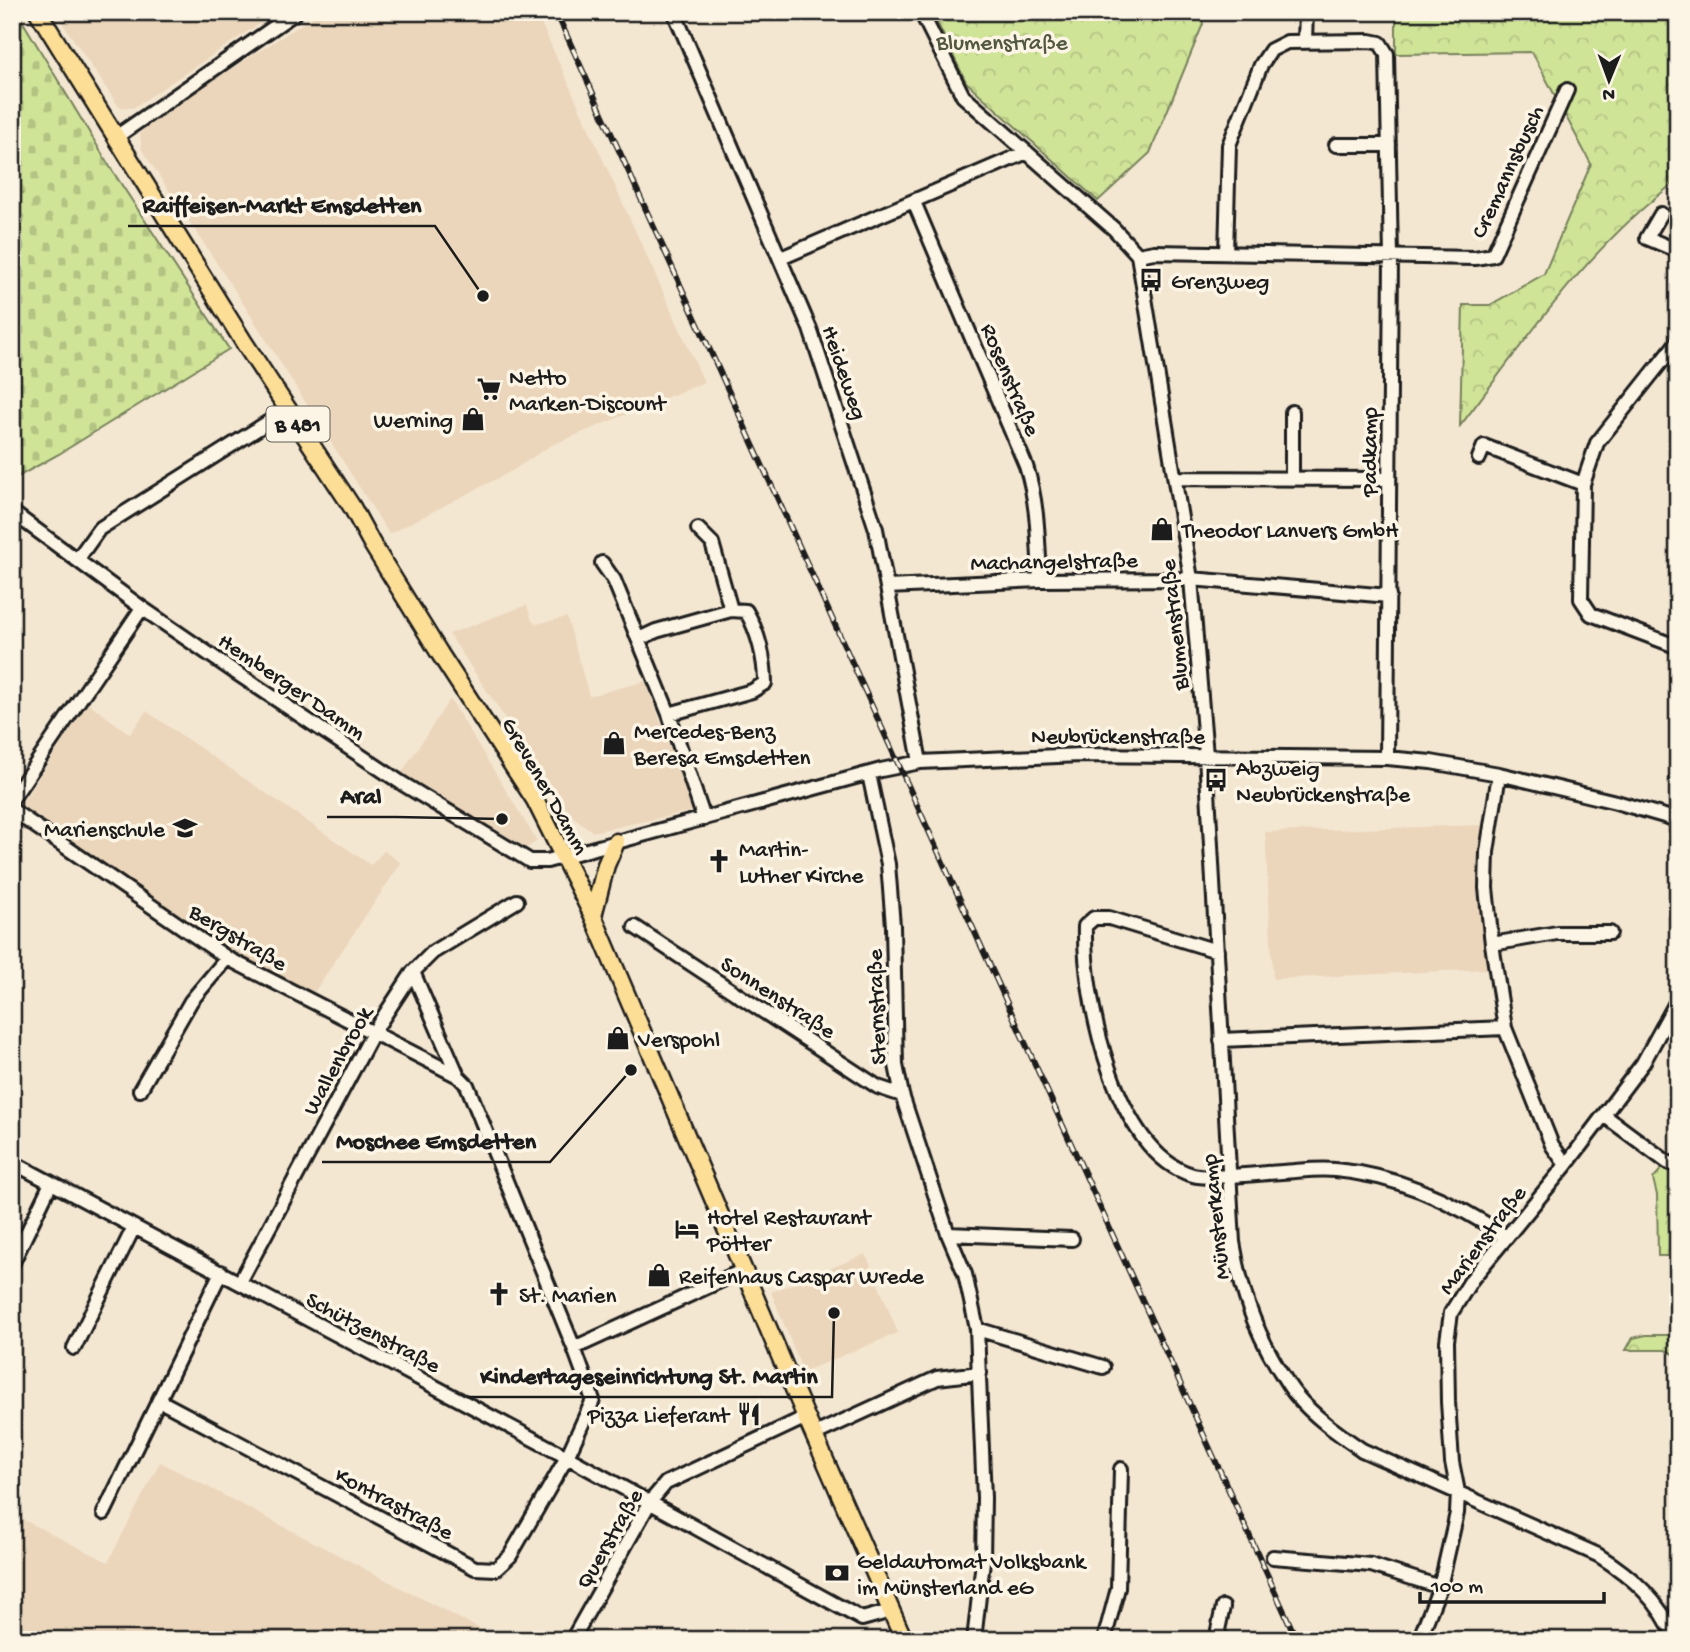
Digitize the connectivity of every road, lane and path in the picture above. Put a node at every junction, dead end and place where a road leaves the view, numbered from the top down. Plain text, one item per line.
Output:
1 (38, 12) edge
2 (296, 12) edge
3 (674, 12) edge
4 (920, 12) edge
5 (1306, 12) edge
6 (1305, 41) junction
7 (1567, 90) dead end
8 (116, 137) junction
9 (1335, 145) dead end
10 (1389, 145) junction
11 (1027, 152) junction
12 (914, 202) junction
13 (1661, 214) dead end
14 (1678, 251) edge
15 (1226, 253) junction
16 (1138, 255) junction
17 (1391, 257) junction
18 (781, 258) junction
19 (1678, 341) edge
20 (289, 410) junction
21 (1292, 412) dead end
22 (1479, 458) dead end
23 (1176, 478) junction
24 (1292, 478) junction
25 (1389, 479) junction
26 (1583, 484) junction
27 (12, 512) edge
28 (698, 529) dead end
29 (77, 560) junction
30 (602, 563) dead end
31 (1191, 579) junction
32 (1040, 580) junction
33 (887, 587) junction
34 (1389, 596) junction
35 (142, 608) junction
36 (731, 610) junction
37 (639, 639) junction
38 (1678, 647) edge
39 (669, 714) junction
40 (1206, 755) junction
41 (1387, 758) junction
42 (920, 762) junction
43 (869, 774) junction
44 (1499, 774) junction
45 (12, 799) edge
46 (12, 810) edge
47 (704, 820) junction
48 (1678, 820) edge
49 (616, 842) junction
50 (564, 856) junction
51 (517, 901) dead end
52 (593, 916) junction
53 (635, 927) dead end
54 (1609, 933) dead end
55 (1492, 944) junction
56 (1217, 951) junction
57 (227, 958) junction
58 (413, 972) junction
59 (1678, 999) edge
60 (1505, 1028) junction
61 (373, 1033) junction
62 (1221, 1040) junction
63 (458, 1076) junction
64 (140, 1090) dead end
65 (902, 1095) junction
66 (1605, 1116) junction
67 (12, 1162) edge
68 (1566, 1165) junction
69 (1678, 1166) edge
70 (1230, 1175) junction
71 (51, 1183) junction
72 (134, 1227) junction
73 (948, 1234) junction
74 (1506, 1237) junction
75 (1072, 1239) dead end
76 (12, 1264) edge
77 (744, 1270) junction
78 (221, 1272) junction
79 (240, 1282) junction
80 (977, 1329) junction
81 (74, 1348) dead end
82 (574, 1348) junction
83 (1103, 1367) dead end
84 (980, 1373) junction
85 (160, 1401) junction
86 (806, 1417) junction
87 (814, 1435) junction
88 (567, 1457) junction
89 (1121, 1469) dead end
90 (1458, 1492) junction
91 (650, 1502) junction
92 (104, 1513) dead end
93 (1273, 1557) dead end
94 (1440, 1587) junction
95 (1223, 1607) dead end
96 (891, 1611) junction
97 (572, 1640) edge
98 (904, 1640) edge
99 (974, 1640) edge
100 (1104, 1640) edge
101 (1221, 1640) edge
102 (1419, 1640) edge
103 (1676, 1640) edge

1 - 8 main road, Grevener Damm / B 481
2 - 8 street
3 - 18 street, Heideweg
4 - 11 street
5 - 6 street
6 - 10 street, Padkamp
6 - 15 street
7 - 17 street, Cremannsbusch
8 - 20 main road, Grevener Damm / B 481
9 - 10 street
10 - 17 street, Padkamp
11 - 12 street
11 - 16 street
12 - 18 street
12 - 32 street, Rosenstraße
13 - 14 street
15 - 16 street
15 - 17 street
16 - 23 street, Blumenstraße
17 - 25 street, Padkamp
18 - 33 street, Heideweg
19 - 26 street
20 - 29 street
20 - 50 main road, Grevener Damm / B 481
21 - 24 street
22 - 26 street
23 - 24 street
23 - 31 street, Blumenstraße
24 - 25 street
25 - 34 street, Padkamp
26 - 38 street
27 - 29 street, Hemberger Damm
28 - 36 street
29 - 35 street, Hemberger Damm
30 - 37 street
31 - 32 street, Machangelstraße
31 - 34 street, Machangelstraße
31 - 40 street, Blumenstraße
32 - 33 street, Machangelstraße
33 - 42 street, Heideweg
34 - 41 street, Padkamp
35 - 45 street
35 - 50 street, Hemberger Damm
36 - 37 street
36 - 39 street
37 - 39 street
39 - 47 street
40 - 41 street, Neubrückenstraße
40 - 42 street, Neubrückenstraße
40 - 56 street, Blumenstraße
41 - 44 street, Neubrückenstraße
42 - 43 street, Neubrückenstraße
43 - 47 street, Neubrückenstraße
43 - 65 street, Sternstraße
44 - 48 street, Neubrückenstraße
44 - 55 street
46 - 57 street, Bergstraße
47 - 49 street, Neubrückenstraße
49 - 50 street, Neubrückenstraße
49 - 52 main road
50 - 52 main road, Grevener Damm / B 481
51 - 58 street, Wallenbrook
52 - 77 main road, Grevener Damm / B 481
53 - 65 street, Sonnenstraße
54 - 55 street
55 - 60 street
56 - 62 street, Blumenstraße
56 - 70 street
57 - 61 street, Bergstraße
57 - 64 street
58 - 61 street, Wallenbrook
58 - 63 street
59 - 66 street, Marienstraße
60 - 62 street
60 - 68 street
61 - 63 street, Bergstraße
61 - 79 street, Wallenbrook
62 - 70 street, Münsterkamp
63 - 82 street
65 - 73 street, Sternstraße
66 - 68 street, Marienstraße
66 - 69 street
67 - 71 street, Schützenstraße
68 - 74 street, Marienstraße
70 - 74 street
70 - 90 street, Münsterkamp
71 - 72 street, Schützenstraße
71 - 76 street
72 - 78 street, Schützenstraße
72 - 81 street
73 - 75 street
73 - 80 street, Sternstraße
74 - 90 street, Marienstraße
77 - 82 street
77 - 86 main road, Grevener Damm / B 481
78 - 79 street, Schützenstraße
78 - 85 street
79 - 88 street, Schützenstraße
80 - 83 street
80 - 84 street, Sternstraße
82 - 88 street
84 - 87 street
84 - 99 street, Sternstraße
85 - 88 street, Kontrastraße
85 - 92 street
86 - 87 main road, Grevener Damm / B 481
86 - 91 street, Querstraße
87 - 96 main road, Grevener Damm / B 481
88 - 91 street, Schützenstraße
89 - 100 street
90 - 94 street, Marienstraße
90 - 103 street, Münsterkamp
91 - 96 street, Schützenstraße
91 - 97 street, Querstraße
93 - 94 street
94 - 102 street, Marienstraße
95 - 101 street
96 - 98 main road, Grevener Damm / B 481

